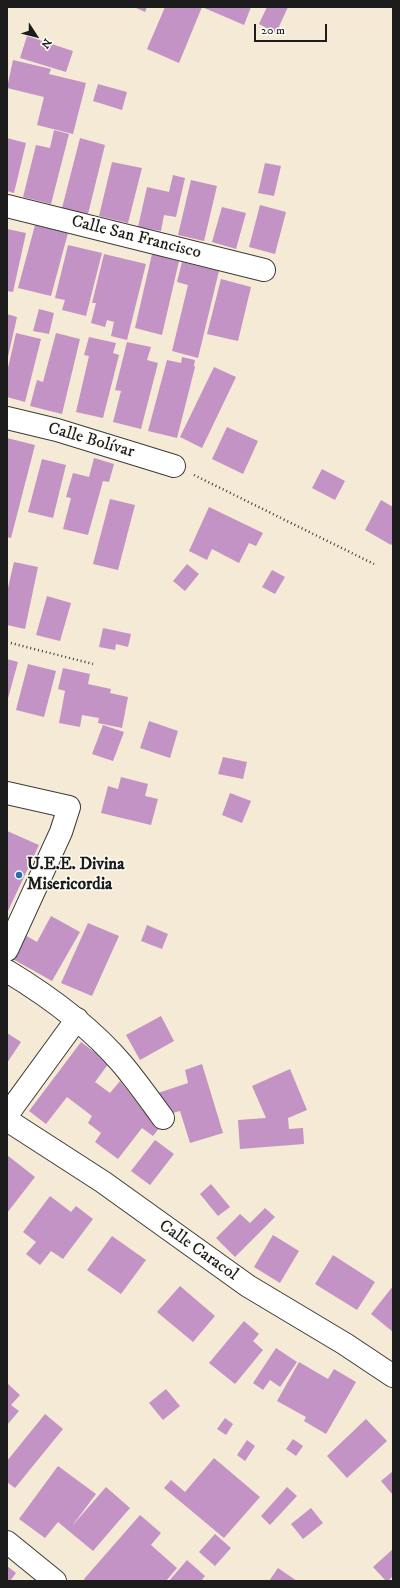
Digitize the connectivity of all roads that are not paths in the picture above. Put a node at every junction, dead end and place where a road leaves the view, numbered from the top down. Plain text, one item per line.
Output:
1 (7, 206) edge
2 (264, 270) dead end
3 (7, 418) edge
4 (174, 466) road end
5 (7, 793) edge
6 (7, 950) edge
7 (7, 971) edge
8 (77, 1019) junction
9 (7, 1116) edge
10 (163, 1118) dead end
11 (7, 1120) edge
12 (393, 1376) edge
13 (7, 1542) edge
14 (55, 1581) edge

1 - 2 street, Calle San Francisco
3 - 4 street, Calle Bolívar
5 - 6 street
7 - 8 street
8 - 9 street
8 - 10 street
11 - 12 street, Calle Caracol
13 - 14 street

